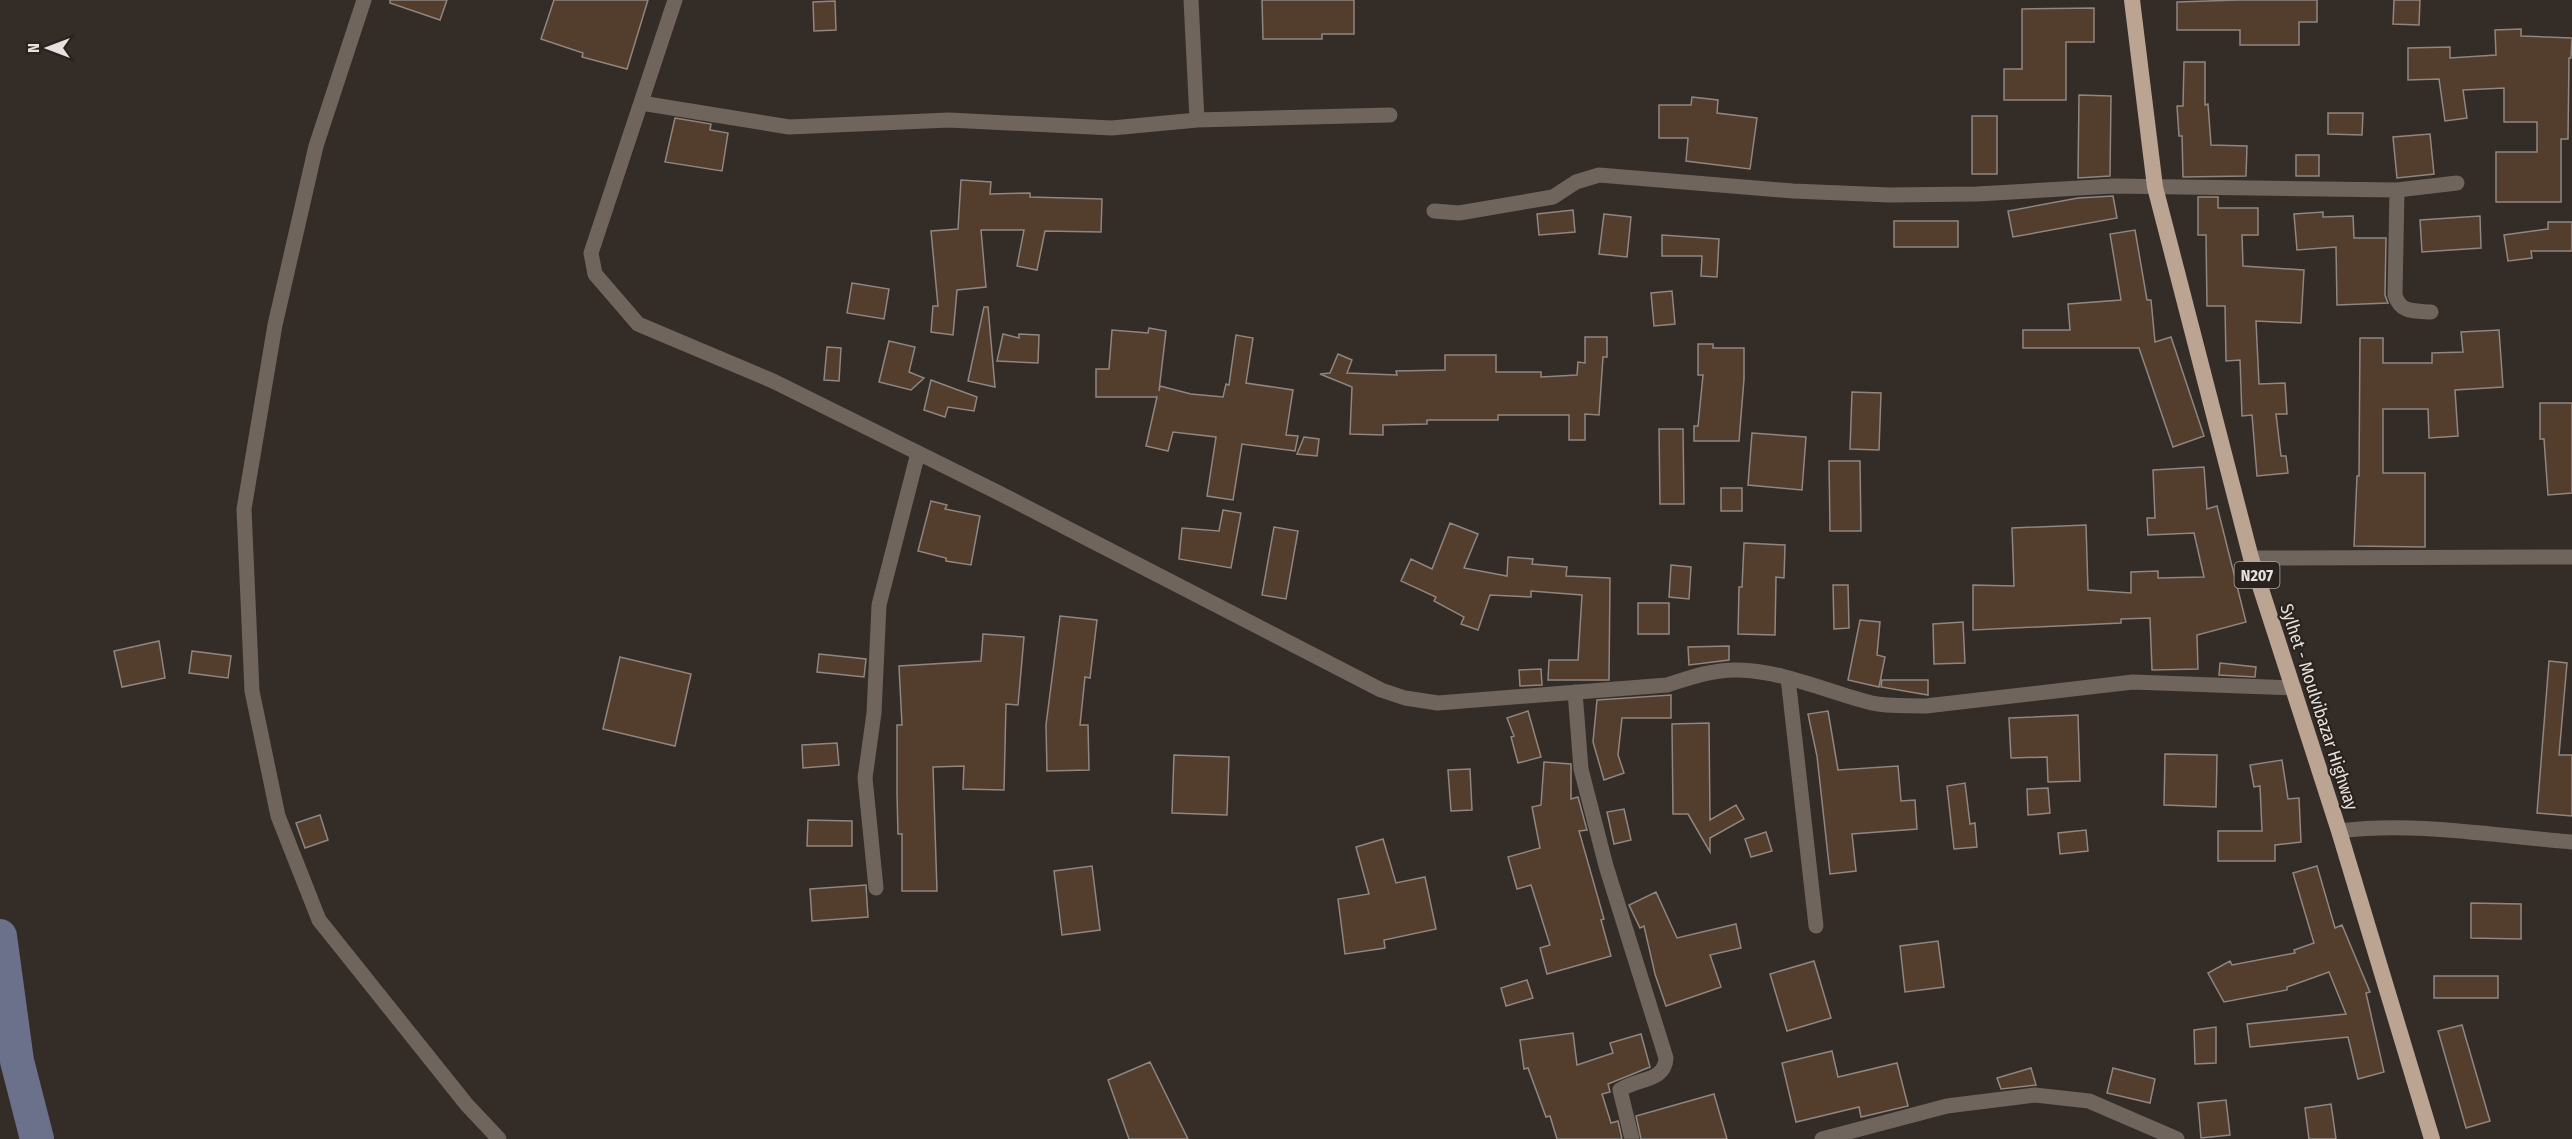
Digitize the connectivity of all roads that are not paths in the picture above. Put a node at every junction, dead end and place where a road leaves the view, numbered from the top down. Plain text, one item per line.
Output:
1 (364, 0) edge
2 (675, 0) edge
3 (1191, 0) edge
4 (2132, 0) edge
5 (641, 102) junction
6 (1390, 115) dead end
7 (1197, 120) junction
8 (2457, 183) dead end
9 (2155, 187) junction
10 (2397, 190) junction
11 (1434, 211) dead end
12 (2431, 312) dead end
13 (918, 453) junction
14 (2572, 557) edge
15 (2251, 558) junction
16 (1788, 678) junction
17 (2294, 688) junction
18 (1575, 692) junction
19 (2338, 831) junction
20 (2572, 842) edge
21 (876, 888) dead end
22 (1816, 926) dead end
23 (499, 1139) edge
24 (1632, 1139) edge
25 (1822, 1139) edge
26 (2177, 1139) edge
27 (2432, 1139) edge

1 - 23 street
2 - 5 street
3 - 7 street
4 - 9 highway, Sylhet - Moulvibazar Highway / N207
5 - 7 street
5 - 13 street
6 - 7 street
8 - 10 street
9 - 10 street
9 - 11 street
9 - 15 highway, Sylhet - Moulvibazar Highway / N207
10 - 12 street
13 - 18 street
13 - 21 street
14 - 15 street
15 - 17 highway, Sylhet - Moulvibazar Highway / N207
16 - 17 street
16 - 18 street
16 - 22 street
17 - 19 highway, Sylhet - Moulvibazar Highway / N207
18 - 24 street
19 - 20 street
19 - 27 highway, Sylhet - Moulvibazar Highway / N207
25 - 26 street

